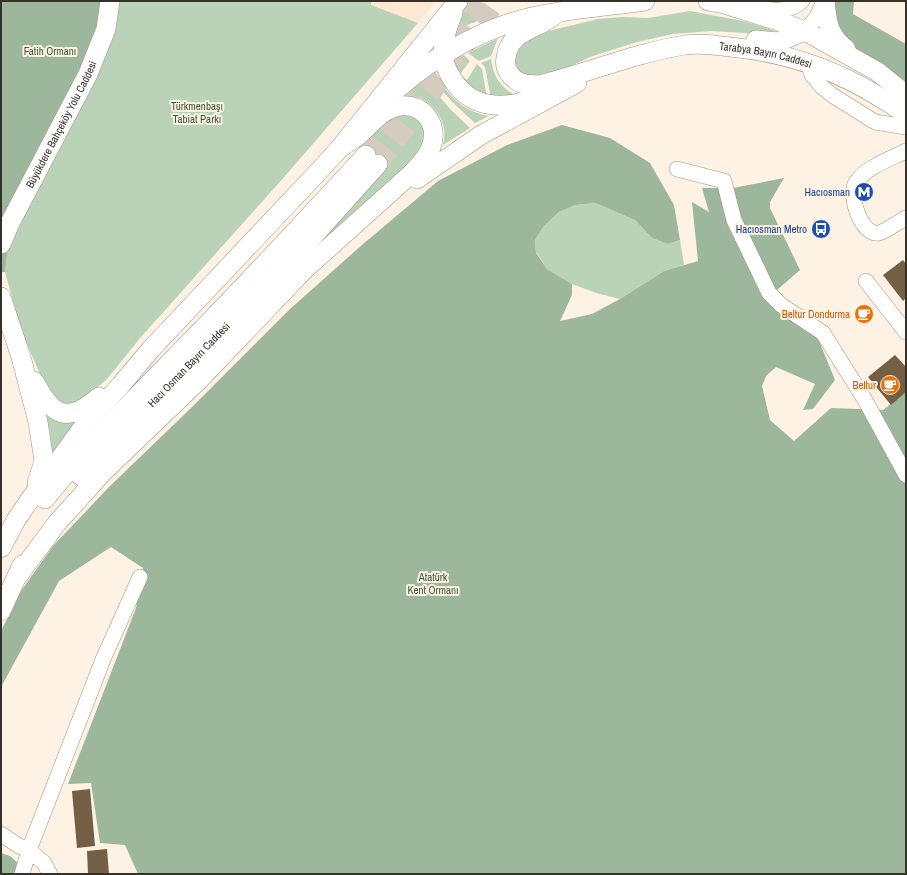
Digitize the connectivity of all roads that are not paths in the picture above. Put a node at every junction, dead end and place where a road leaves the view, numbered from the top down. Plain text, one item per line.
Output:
1 (110, 1) edge
2 (458, 1) edge
3 (645, 1) edge
4 (802, 1) edge
5 (825, 1) edge
6 (716, 2) edge
7 (559, 12) junction
8 (805, 31) junction
9 (705, 44) junction
10 (444, 55) junction
11 (861, 61) junction
12 (613, 62) junction
13 (808, 62) junction
14 (566, 88) junction
15 (906, 95) edge
16 (366, 115) junction
17 (906, 116) edge
18 (906, 127) edge
19 (339, 148) junction
20 (906, 151) edge
21 (677, 169) dead end
22 (374, 208) junction
23 (906, 218) edge
24 (1, 244) edge
25 (866, 281) dead end
26 (1, 297) edge
27 (906, 332) edge
28 (151, 348) junction
29 (21, 357) junction
30 (906, 475) edge
31 (29, 501) junction
32 (1, 548) edge
33 (1, 563) edge
34 (17, 577) junction
35 (140, 577) dead end
36 (1, 611) edge
37 (1, 834) edge
38 (1, 843) edge
39 (24, 848) junction
40 (22, 874) edge
41 (50, 874) edge

1 - 24 main road, Büyükdere Bahçeköy Yolu Caddesi
2 - 10 main road
2 - 16 main road
3 - 7 main road
4 - 6 street
5 - 8 street
5 - 11 main road
6 - 8 main road
7 - 10 main road
7 - 12 main road
8 - 9 main road
8 - 11 main road
9 - 12 main road, Tarabya Bayırı Caddesi
9 - 13 main road, Tarabya Bayırı Caddesi
10 - 14 main road
10 - 16 main road
11 - 15 main road
12 - 14 main road
13 - 17 main road, Tarabya Bayırı Caddesi
13 - 18 street
14 - 22 main road
16 - 19 main road
19 - 22 main road
19 - 28 main road
20 - 23 street
21 - 30 street
22 - 34 main road
25 - 27 street
26 - 29 main road
28 - 29 main road
28 - 31 main road
29 - 31 main road
31 - 32 main road
33 - 34 main road, Hacı Osman Bayırı Caddesi
34 - 36 main road
35 - 39 street
37 - 39 street
38 - 39 street
39 - 40 street
39 - 41 street

